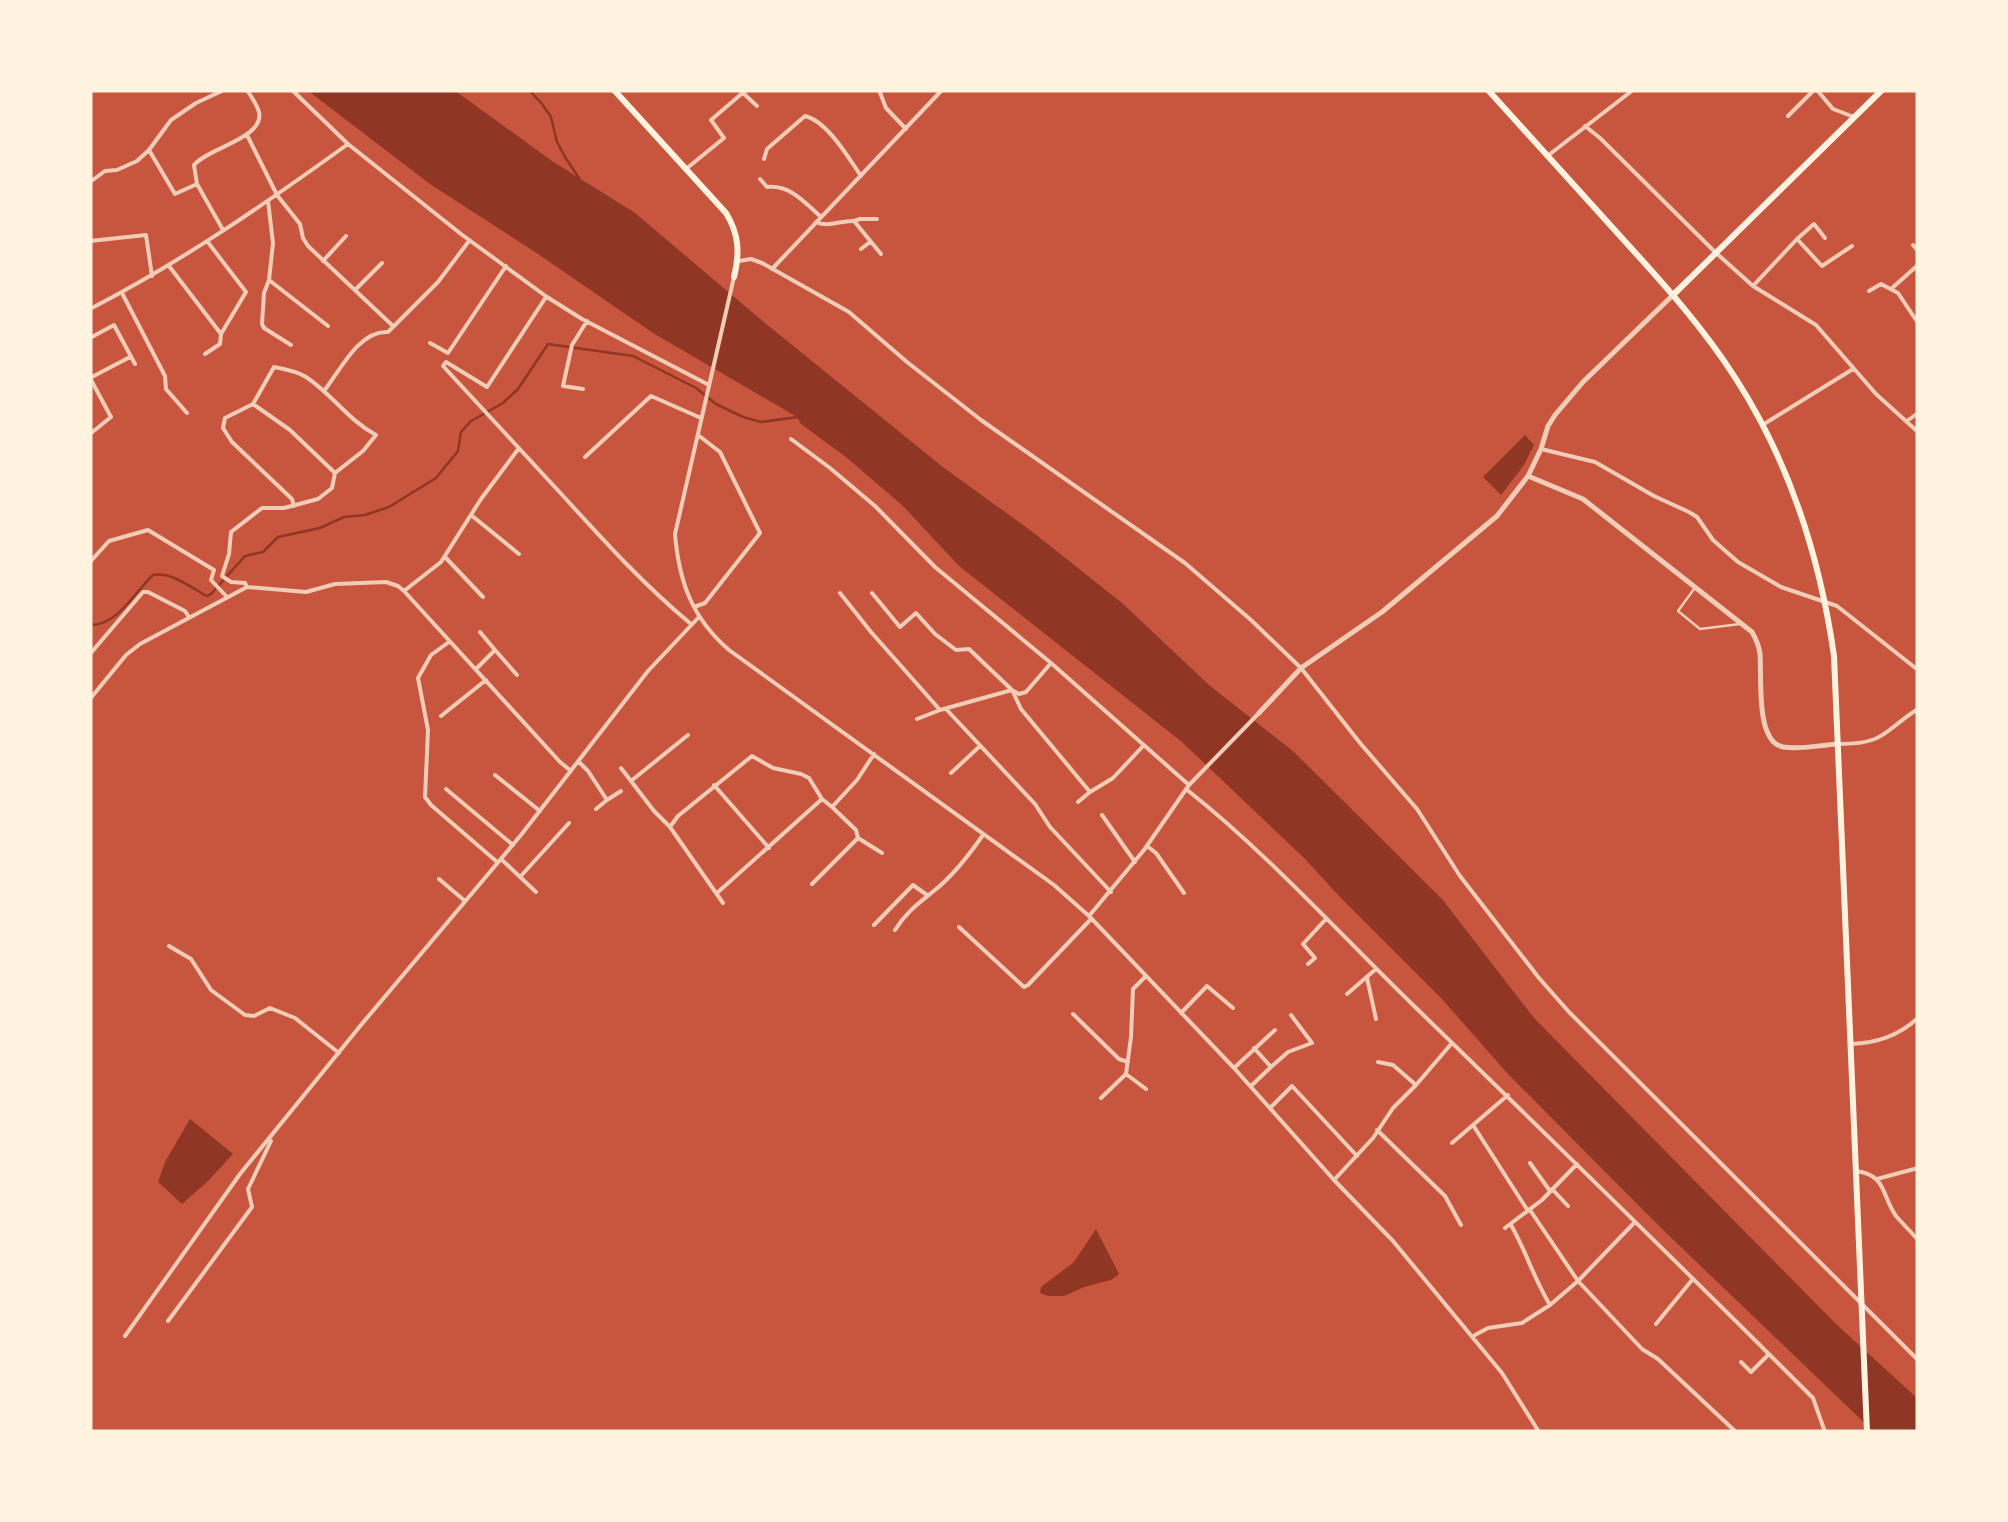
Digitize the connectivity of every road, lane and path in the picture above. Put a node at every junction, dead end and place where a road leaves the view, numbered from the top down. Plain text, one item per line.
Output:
1 (224, 90) edge
2 (248, 90) edge
3 (292, 90) edge
4 (614, 90) edge
5 (792, 90) edge
6 (800, 90) edge
7 (871, 90) edge
8 (942, 90) edge
9 (1488, 90) edge
10 (1633, 90) edge
11 (1815, 90) edge
12 (1882, 90) edge
13 (745, 91) edge
14 (879, 91) edge
15 (757, 106) dead end
16 (1788, 116) dead end
17 (1854, 117) junction
18 (1585, 126) junction
19 (906, 129) junction
20 (247, 135) junction
21 (348, 144) junction
22 (149, 150) junction
23 (1548, 156) junction
24 (764, 159) dead end
25 (686, 170) junction
26 (861, 176) junction
27 (760, 180) dead end
28 (90, 182) edge
29 (198, 184) junction
30 (277, 195) junction
31 (268, 201) junction
32 (822, 217) junction
33 (877, 219) dead end
34 (854, 221) junction
35 (816, 222) junction
36 (223, 230) junction
37 (346, 236) dead end
38 (1825, 238) dead end
39 (1797, 239) junction
40 (469, 240) junction
41 (206, 241) junction
42 (90, 242) edge
43 (870, 242) junction
44 (1913, 245) dead end
45 (1852, 246) dead end
46 (861, 250) dead end
47 (1918, 251) edge
48 (1715, 252) junction
49 (881, 254) dead end
50 (323, 261) junction
51 (737, 261) junction
52 (382, 263) dead end
53 (1918, 265) edge
54 (169, 266) junction
55 (366, 266) dead end
56 (506, 266) junction
57 (772, 269) junction
58 (372, 272) junction
59 (152, 276) junction
60 (733, 279) joint
61 (270, 280) junction
62 (1754, 286) junction
63 (1891, 289) junction
64 (355, 290) junction
65 (1869, 290) dead end
66 (122, 292) junction
67 (1672, 295) junction
68 (547, 296) junction
69 (90, 309) edge
70 (587, 321) junction
71 (1918, 323) edge
72 (328, 326) dead end
73 (393, 326) junction
74 (221, 334) junction
75 (90, 338) edge
76 (430, 343) dead end
77 (291, 344) dead end
78 (205, 354) dead end
79 (131, 356) junction
80 (135, 364) dead end
81 (1853, 369) junction
82 (90, 378) edge
83 (709, 384) junction
84 (583, 389) dead end
85 (324, 391) junction
86 (253, 404) junction
87 (1918, 412) edge
88 (187, 413) dead end
89 (701, 418) junction
90 (1908, 421) junction
91 (1762, 424) junction
92 (1918, 432) edge
93 (90, 434) edge
94 (697, 434) junction
95 (790, 439) dead end
96 (519, 448) junction
97 (1541, 449) junction
98 (585, 456) dead end
99 (335, 473) junction
100 (1528, 476) junction
101 (294, 506) junction
102 (471, 515) junction
103 (519, 554) dead end
104 (444, 556) junction
105 (90, 562) edge
106 (246, 587) junction
107 (1695, 587) junction
108 (404, 591) junction
109 (840, 593) dead end
110 (872, 593) dead end
111 (228, 597) junction
112 (483, 597) dead end
113 (1825, 602) junction
114 (694, 607) junction
115 (190, 618) junction
116 (698, 618) junction
117 (691, 624) junction
118 (1742, 624) junction
119 (480, 632) dead end
120 (450, 642) junction
121 (496, 650) junction
122 (90, 654) edge
123 (1052, 664) junction
124 (476, 668) junction
125 (1301, 668) junction
126 (1918, 670) edge
127 (517, 675) dead end
128 (486, 680) junction
129 (1012, 690) junction
130 (90, 699) edge
131 (1918, 708) edge
132 (944, 709) junction
133 (1260, 713) joint
134 (441, 716) dead end
135 (918, 719) dead end
136 (688, 735) dead end
137 (1838, 744) junction
138 (1144, 745) junction
139 (980, 746) junction
140 (874, 754) junction
141 (578, 761) junction
142 (622, 768) dead end
143 (571, 771) junction
144 (950, 773) dead end
145 (494, 774) dead end
146 (632, 781) junction
147 (714, 785) junction
148 (1189, 785) junction
149 (446, 789) dead end
150 (621, 791) dead end
151 (1090, 792) junction
152 (465, 795) dead end
153 (822, 799) junction
154 (607, 800) junction
155 (460, 801) junction
156 (1078, 802) dead end
157 (832, 807) junction
158 (596, 809) dead end
159 (540, 811) junction
160 (1102, 814) dead end
161 (479, 817) junction
162 (475, 822) dead end
163 (569, 823) dead end
164 (670, 827) junction
165 (983, 836) junction
166 (858, 838) junction
167 (513, 845) junction
168 (1147, 846) junction
169 (769, 848) junction
170 (882, 853) dead end
171 (499, 861) junction
172 (1135, 862) junction
173 (520, 877) junction
174 (439, 879) dead end
175 (812, 884) dead end
176 (536, 892) dead end
177 (1111, 892) junction
178 (717, 893) junction
179 (1184, 894) dead end
180 (928, 895) junction
181 (465, 901) junction
182 (724, 903) dead end
183 (1090, 917) junction
184 (1326, 919) junction
185 (874, 925) dead end
186 (959, 927) dead end
187 (896, 930) dead end
188 (170, 946) dead end
189 (1308, 964) dead end
190 (1376, 969) junction
191 (1146, 976) junction
192 (1367, 978) junction
193 (1348, 994) dead end
194 (1233, 1008) dead end
195 (1181, 1013) junction
196 (1072, 1014) dead end
197 (1291, 1015) dead end
198 (1918, 1018) edge
199 (1376, 1019) dead end
200 (1276, 1030) dead end
201 (1452, 1043) junction
202 (1850, 1044) junction
203 (1254, 1048) junction
204 (339, 1053) junction
205 (1128, 1062) junction
206 (1378, 1062) dead end
207 (1271, 1067) junction
208 (1234, 1068) junction
209 (1126, 1074) junction
210 (1251, 1086) junction
211 (1416, 1086) junction
212 (1146, 1090) dead end
213 (1508, 1095) junction
214 (1101, 1098) dead end
215 (1270, 1108) junction
216 (1473, 1125) junction
217 (1376, 1130) junction
218 (272, 1137) junction
219 (1452, 1143) dead end
220 (1358, 1156) junction
221 (1530, 1163) dead end
222 (1577, 1164) junction
223 (1918, 1168) edge
224 (1856, 1171) junction
225 (1877, 1179) junction
226 (1334, 1180) junction
227 (1551, 1190) junction
228 (1568, 1206) dead end
229 (1529, 1210) junction
230 (1634, 1222) junction
231 (1461, 1225) dead end
232 (1511, 1225) junction
233 (1504, 1228) dead end
234 (1918, 1240) edge
235 (1692, 1280) junction
236 (1578, 1281) junction
237 (1550, 1305) junction
238 (1862, 1308) junction
239 (168, 1322) dead end
240 (1656, 1324) dead end
241 (1473, 1335) junction
242 (125, 1336) dead end
243 (1769, 1354) junction
244 (1918, 1360) edge
245 (1741, 1362) dead end
246 (1540, 1432) edge
247 (1736, 1432) edge
248 (1825, 1432) edge
249 (1867, 1432) edge

1 - 22 street
2 - 20 street
3 - 21 street
4 - 25 main road
5 - 6 street
7 - 14 street
8 - 19 street
9 - 23 main road
10 - 18 street
11 - 16 street
11 - 17 street
12 - 17 main road
13 - 15 street
13 - 25 street
14 - 19 street
17 - 48 main road
18 - 23 street
18 - 48 street
19 - 26 street
20 - 29 street
20 - 30 street
21 - 30 street
21 - 40 street
22 - 28 street
22 - 29 street
23 - 67 main road
24 - 26 street
25 - 51 main road
26 - 32 street
27 - 32 street
29 - 36 street
30 - 31 street
30 - 50 street
31 - 36 street
31 - 61 street
32 - 35 street
33 - 34 street
34 - 35 street
34 - 43 street
35 - 57 street
36 - 41 street
37 - 50 street
38 - 39 street
39 - 45 street
39 - 62 street
40 - 56 street
40 - 73 street
41 - 54 street
41 - 74 street
42 - 59 street
43 - 46 street
43 - 49 street
44 - 47 street
48 - 62 street
48 - 67 main road
50 - 64 street
51 - 57 street
51 - 60 main road
52 - 58 street
53 - 63 street
54 - 59 street
54 - 74 street
55 - 58 street
56 - 68 street
56 - 76 street
57 - 125 street
58 - 64 street
59 - 66 street
60 - 83 street
61 - 72 street
61 - 77 street
62 - 81 street
63 - 65 street
63 - 71 street
64 - 73 street
66 - 69 street
66 - 88 street
67 - 91 main road
67 - 97 street
68 - 70 street
68 - 96 street
70 - 83 street
70 - 84 street
73 - 85 street
74 - 78 street
75 - 79 street
79 - 80 street
79 - 82 street
81 - 90 street
81 - 91 street
82 - 93 street
83 - 89 street
85 - 86 street
85 - 99 street
86 - 99 street
86 - 101 street
87 - 90 street
89 - 94 street
89 - 98 street
90 - 92 street
91 - 113 main road
94 - 114 street
94 - 114 street
95 - 123 street
96 - 102 street
96 - 117 street
97 - 100 street
97 - 113 street
99 - 101 street
100 - 107 street
100 - 125 street
101 - 106 street
102 - 103 street
102 - 104 street
104 - 108 street
104 - 112 street
105 - 111 street
106 - 108 street
106 - 111 street
107 - 118 street
107 - 118 lane
108 - 120 street
109 - 132 street
110 - 129 street
111 - 115 street
113 - 126 street
113 - 137 main road
114 - 116 street
115 - 122 street
115 - 130 street
116 - 117 street
116 - 140 street
117 - 141 street
118 - 137 street
119 - 121 street
120 - 124 street
120 - 171 street
121 - 124 street
121 - 127 street
123 - 129 street
123 - 138 street
124 - 128 street
125 - 133 street
125 - 238 street
128 - 134 street
128 - 143 street
129 - 132 street
129 - 151 street
131 - 137 street
132 - 135 street
132 - 139 street
133 - 148 street
136 - 146 street
137 - 202 main road
138 - 148 street
138 - 151 street
139 - 144 street
139 - 177 street
140 - 157 street
140 - 165 street
141 - 143 street
141 - 154 street
142 - 146 street
143 - 159 street
145 - 159 street
146 - 164 street
147 - 153 street
147 - 164 street
147 - 169 street
148 - 168 street
148 - 184 street
149 - 155 street
150 - 154 street
151 - 156 street
152 - 155 street
153 - 157 street
153 - 169 street
154 - 158 street
155 - 161 street
157 - 166 street
159 - 167 street
160 - 172 street
161 - 162 street
161 - 167 street
163 - 173 street
164 - 178 street
165 - 180 street
165 - 183 street
166 - 170 street
166 - 175 street
167 - 171 street
168 - 172 street
168 - 179 street
169 - 178 street
171 - 173 street
171 - 181 street
172 - 177 street
173 - 176 street
174 - 181 street
177 - 183 street
178 - 182 street
180 - 185 street
180 - 187 street
181 - 204 street
183 - 186 street
183 - 191 street
184 - 189 street
184 - 190 street
188 - 204 street
190 - 192 street
190 - 201 street
191 - 195 street
191 - 205 street
192 - 193 street
192 - 199 street
194 - 195 street
195 - 208 street
196 - 205 street
197 - 207 street
198 - 202 street
200 - 203 street
201 - 211 street
201 - 213 street
202 - 224 main road
203 - 207 street
203 - 208 street
204 - 218 street
205 - 209 street
206 - 211 street
207 - 210 street
208 - 210 street
209 - 212 street
209 - 214 street
210 - 215 street
211 - 217 street
213 - 216 street
213 - 222 street
215 - 220 street
215 - 226 street
216 - 219 street
216 - 229 street
217 - 220 street
217 - 231 street
218 - 239 street
218 - 242 street
220 - 226 street
221 - 227 street
222 - 227 street
222 - 230 street
223 - 225 street
224 - 225 street
224 - 238 main road
225 - 234 street
226 - 241 street
227 - 228 street
227 - 229 street
229 - 232 street
229 - 236 street
230 - 235 street
230 - 236 street
232 - 233 street
232 - 237 street
235 - 240 street
235 - 243 street
236 - 237 street
236 - 247 street
237 - 241 street
238 - 244 street
238 - 249 main road
241 - 246 street
243 - 245 street
243 - 248 street

